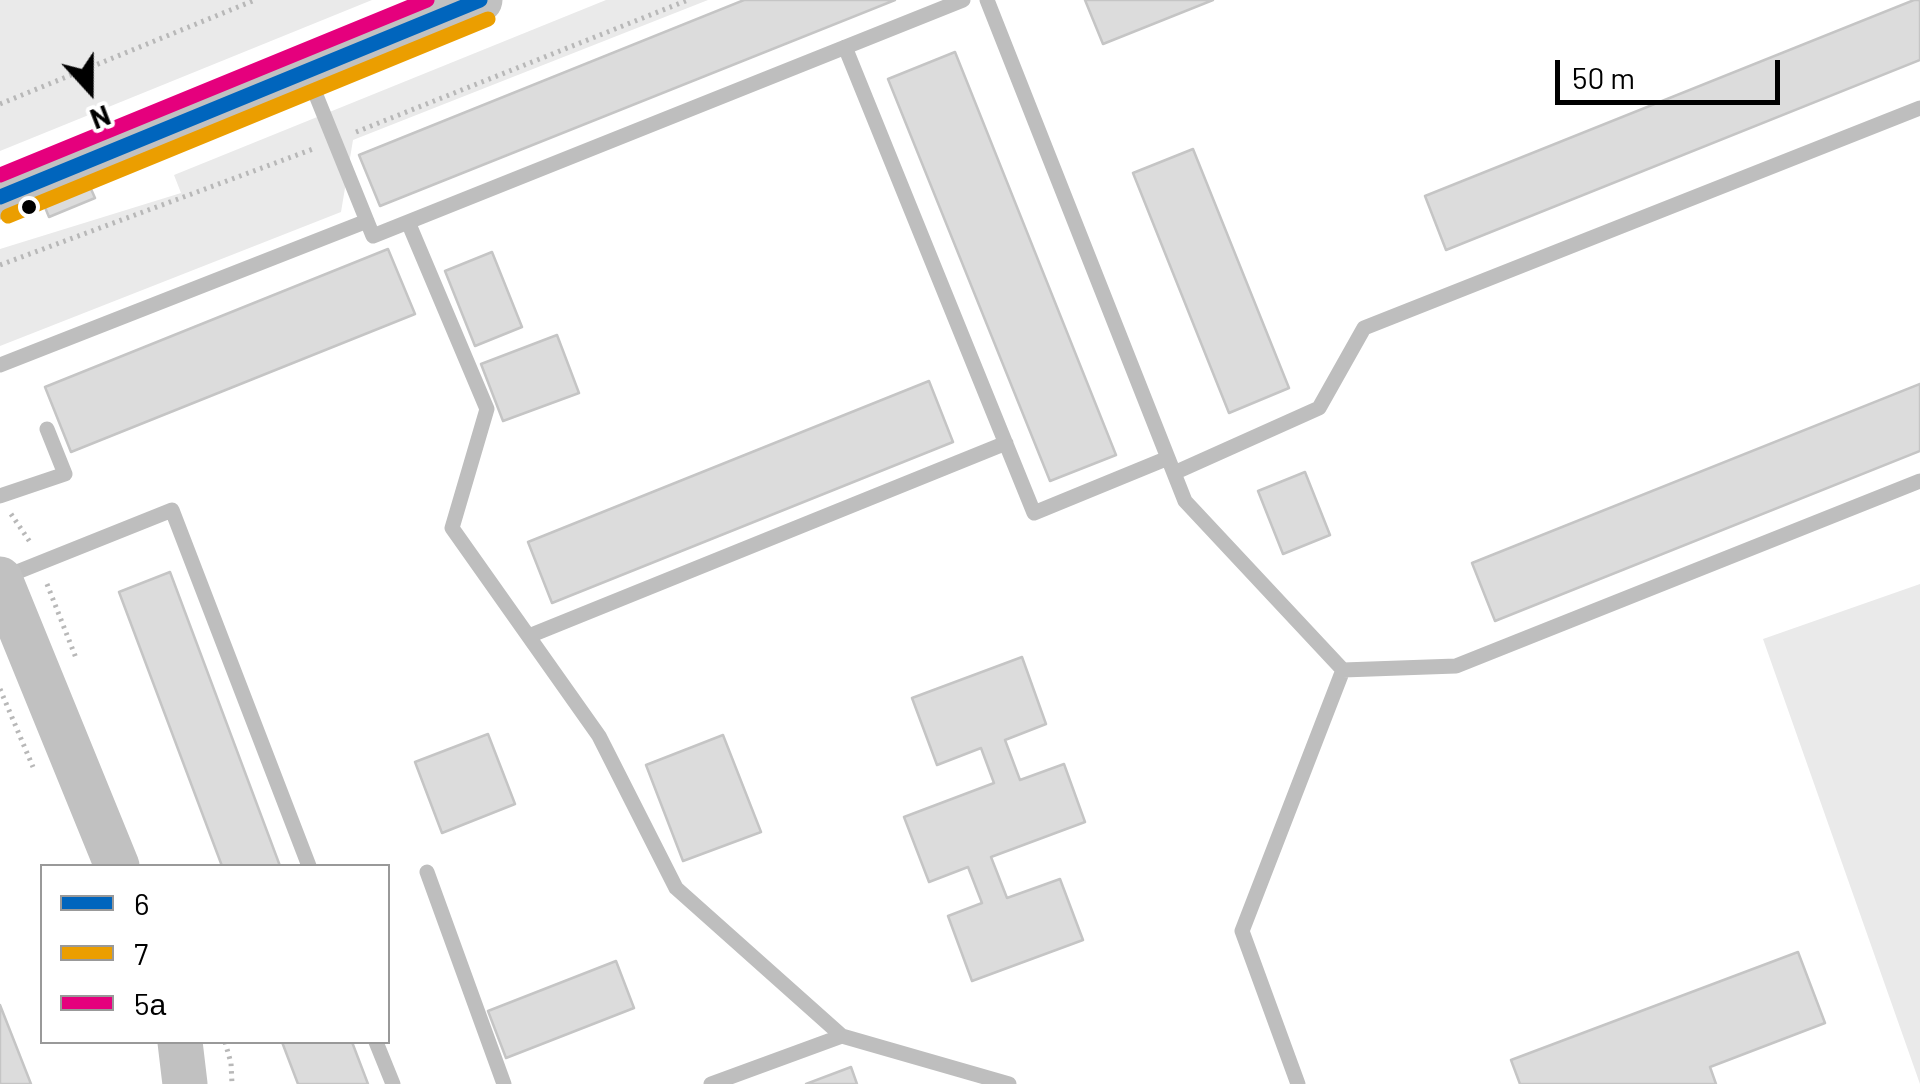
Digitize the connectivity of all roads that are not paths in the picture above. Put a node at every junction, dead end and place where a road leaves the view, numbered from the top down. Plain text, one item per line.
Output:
1 (480, 0) edge
2 (963, 0) edge
3 (987, 0) edge
4 (845, 47) junction
5 (306, 72) junction
6 (1920, 108) edge
7 (0, 197) edge
8 (367, 221) junction
9 (408, 222) junction
10 (0, 364) edge
11 (47, 428) dead end
12 (1006, 444) junction
13 (1171, 466) junction
14 (1920, 481) edge
15 (0, 496) edge
16 (0, 579) edge
17 (528, 636) junction
18 (1344, 670) junction
19 (116, 864) edge
20 (308, 864) edge
21 (427, 872) dead end
22 (842, 1036) junction
23 (180, 1044) edge
24 (377, 1044) edge
25 (184, 1084) edge
26 (393, 1084) edge
27 (504, 1084) edge
28 (710, 1084) edge
29 (1009, 1084) edge
30 (1298, 1084) edge

1 - 5 main road
2 - 4 lane
3 - 13 lane
4 - 9 lane
4 - 12 lane
5 - 7 main road
5 - 8 lane
6 - 13 lane
8 - 9 lane
8 - 10 lane
9 - 17 lane
11 - 15 lane
12 - 13 lane
12 - 17 lane
13 - 18 lane
14 - 18 lane
16 - 19 main road
16 - 20 lane
17 - 22 lane
18 - 30 lane
21 - 27 lane
22 - 28 lane
22 - 29 lane
23 - 25 main road
24 - 26 lane

